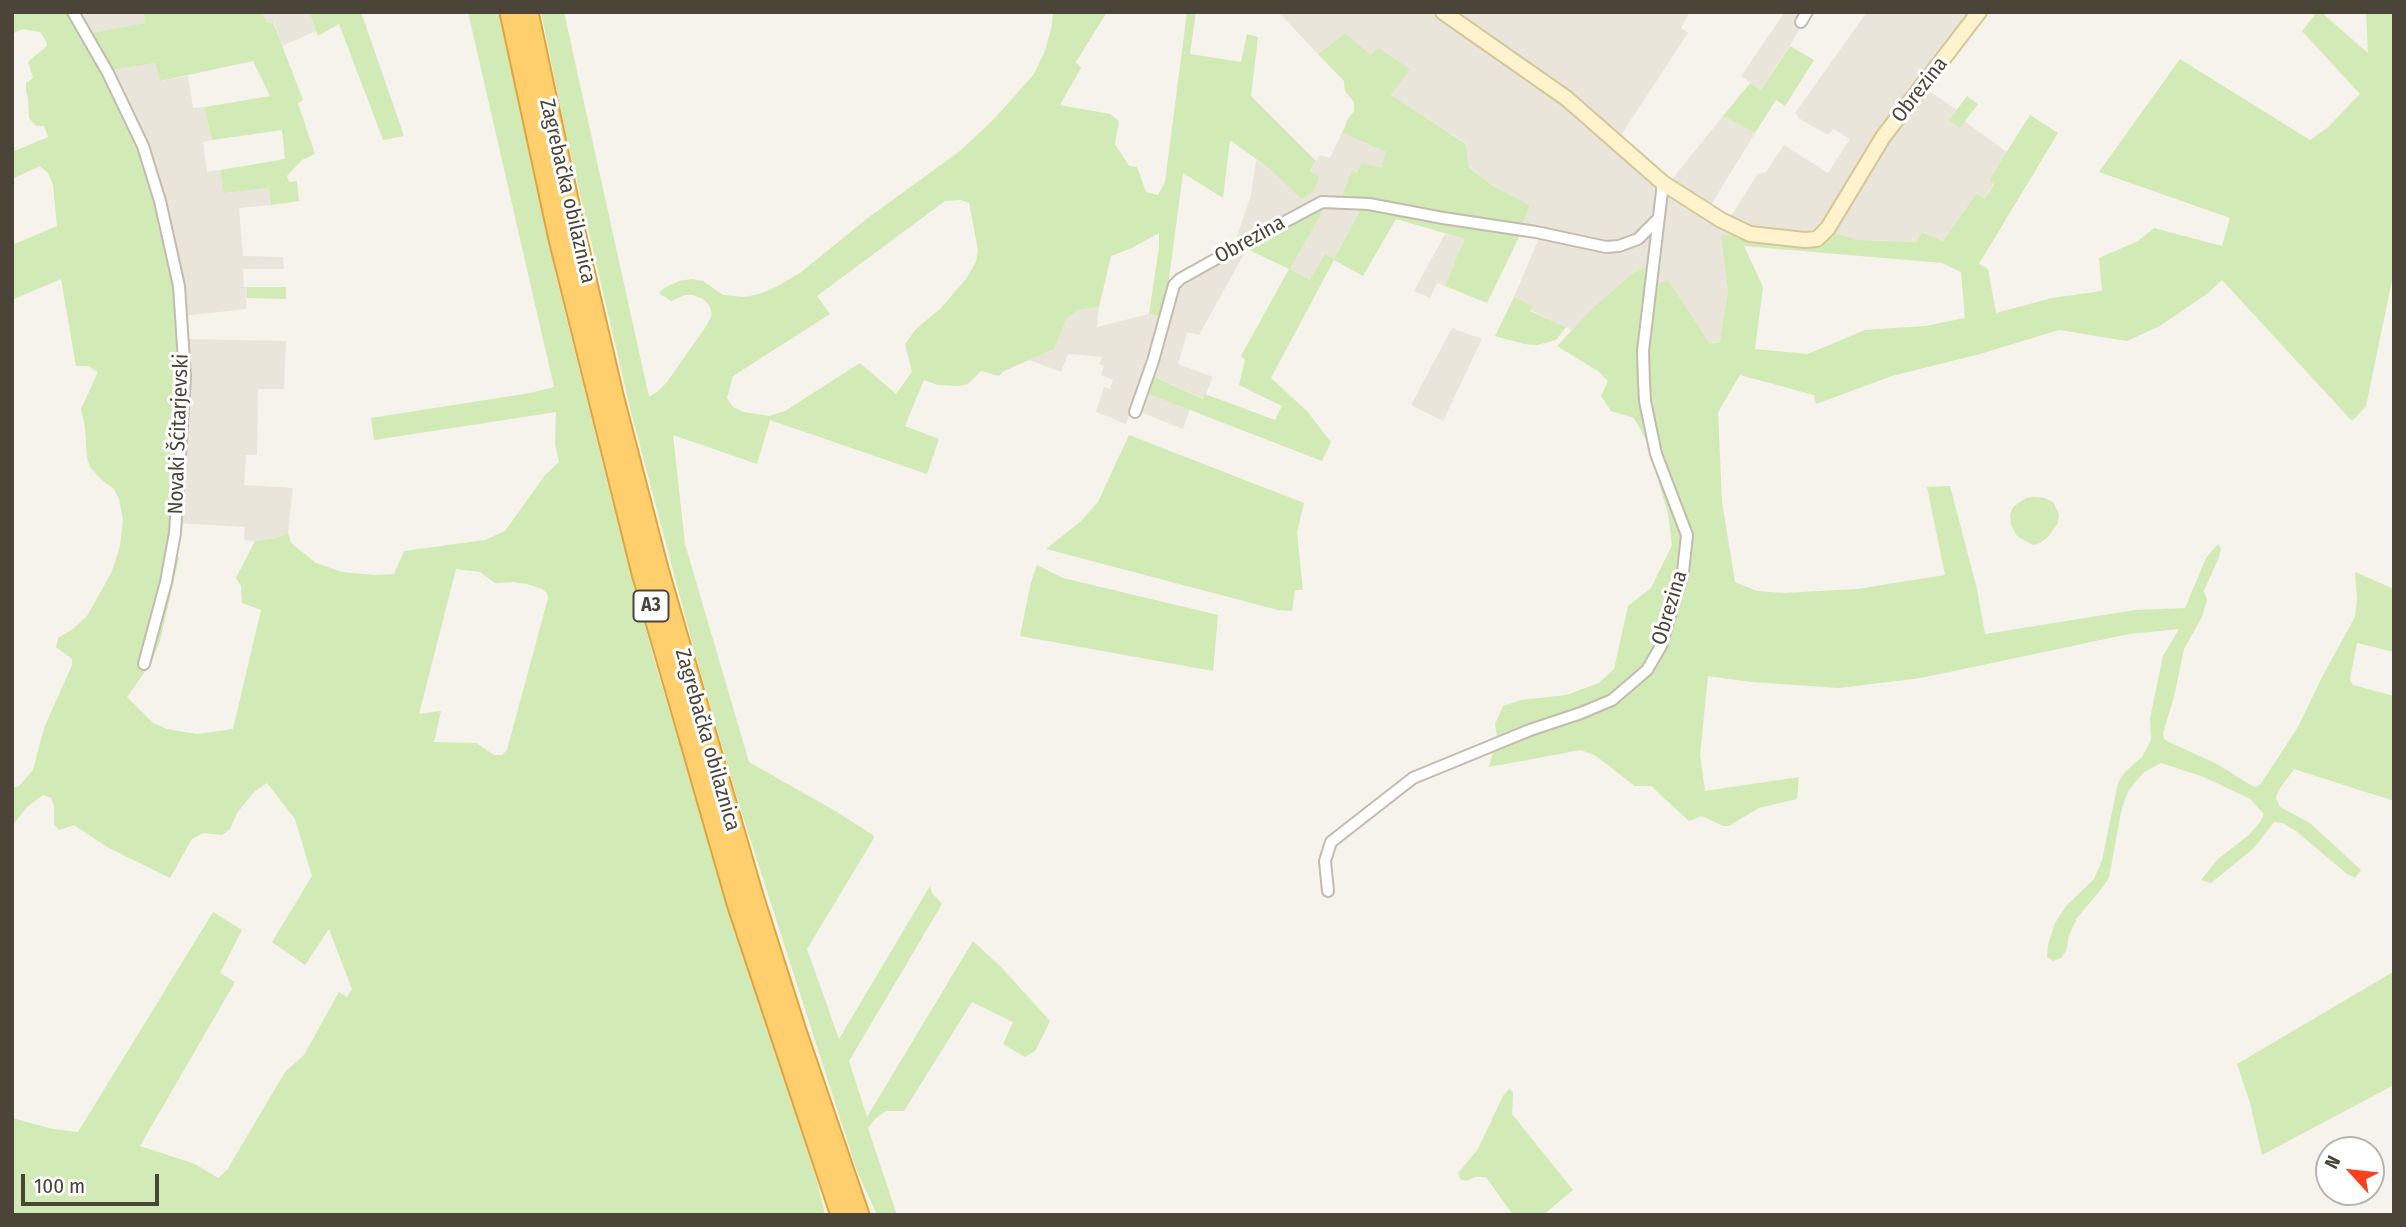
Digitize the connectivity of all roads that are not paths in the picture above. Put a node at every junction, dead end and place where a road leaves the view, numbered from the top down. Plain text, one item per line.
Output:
1 (73, 12) edge
2 (510, 12) edge
3 (528, 12) edge
4 (1443, 12) edge
5 (1979, 12) edge
6 (1663, 183) junction
7 (1658, 219) junction
8 (1135, 412) dead end
9 (144, 663) dead end
10 (1328, 891) dead end
11 (841, 1215) edge
12 (859, 1215) edge

1 - 9 street, Novaki Šćitarjevski
2 - 11 highway, Zagrebačka obilaznica / A3
3 - 12 highway, Zagrebačka obilaznica / A3
4 - 6 street, Obrezina
5 - 6 street, Obrezina
6 - 7 street, Obrezina
7 - 8 street, Obrezina
7 - 10 street, Obrezina

